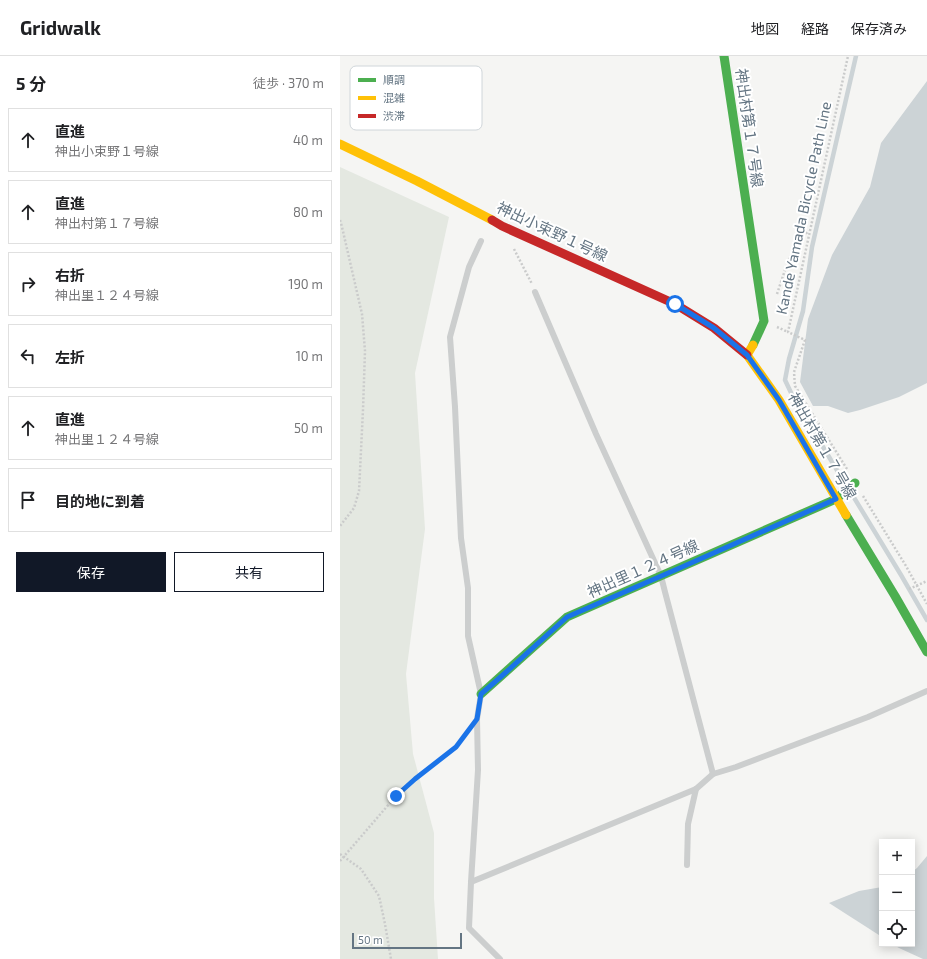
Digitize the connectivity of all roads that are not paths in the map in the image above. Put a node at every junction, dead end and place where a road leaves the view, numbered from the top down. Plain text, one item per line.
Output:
1 (724, 56) edge
2 (340, 144) edge
3 (481, 241) dead end
4 (536, 292) road end
5 (747, 355) junction
6 (856, 483) road end
7 (836, 499) junction
8 (661, 576) junction
9 (927, 652) edge
10 (927, 691) edge
11 (481, 694) junction
12 (713, 774) junction
13 (696, 788) junction
14 (687, 865) dead end
15 (471, 882) junction
16 (500, 959) edge

1 - 5 street, 神出村第１７号線
2 - 5 street, 神出小束野１号線
3 - 11 lane
4 - 8 lane
5 - 7 street, 神出村第１７号線
6 - 7 street, 神出里１２４号線
7 - 8 street, 神出里１２４号線
7 - 9 street, 神出村第１７号線
8 - 11 street, 神出里１２４号線
8 - 12 lane
10 - 12 lane
11 - 15 lane
12 - 13 lane
13 - 14 lane
13 - 15 lane
15 - 16 lane

